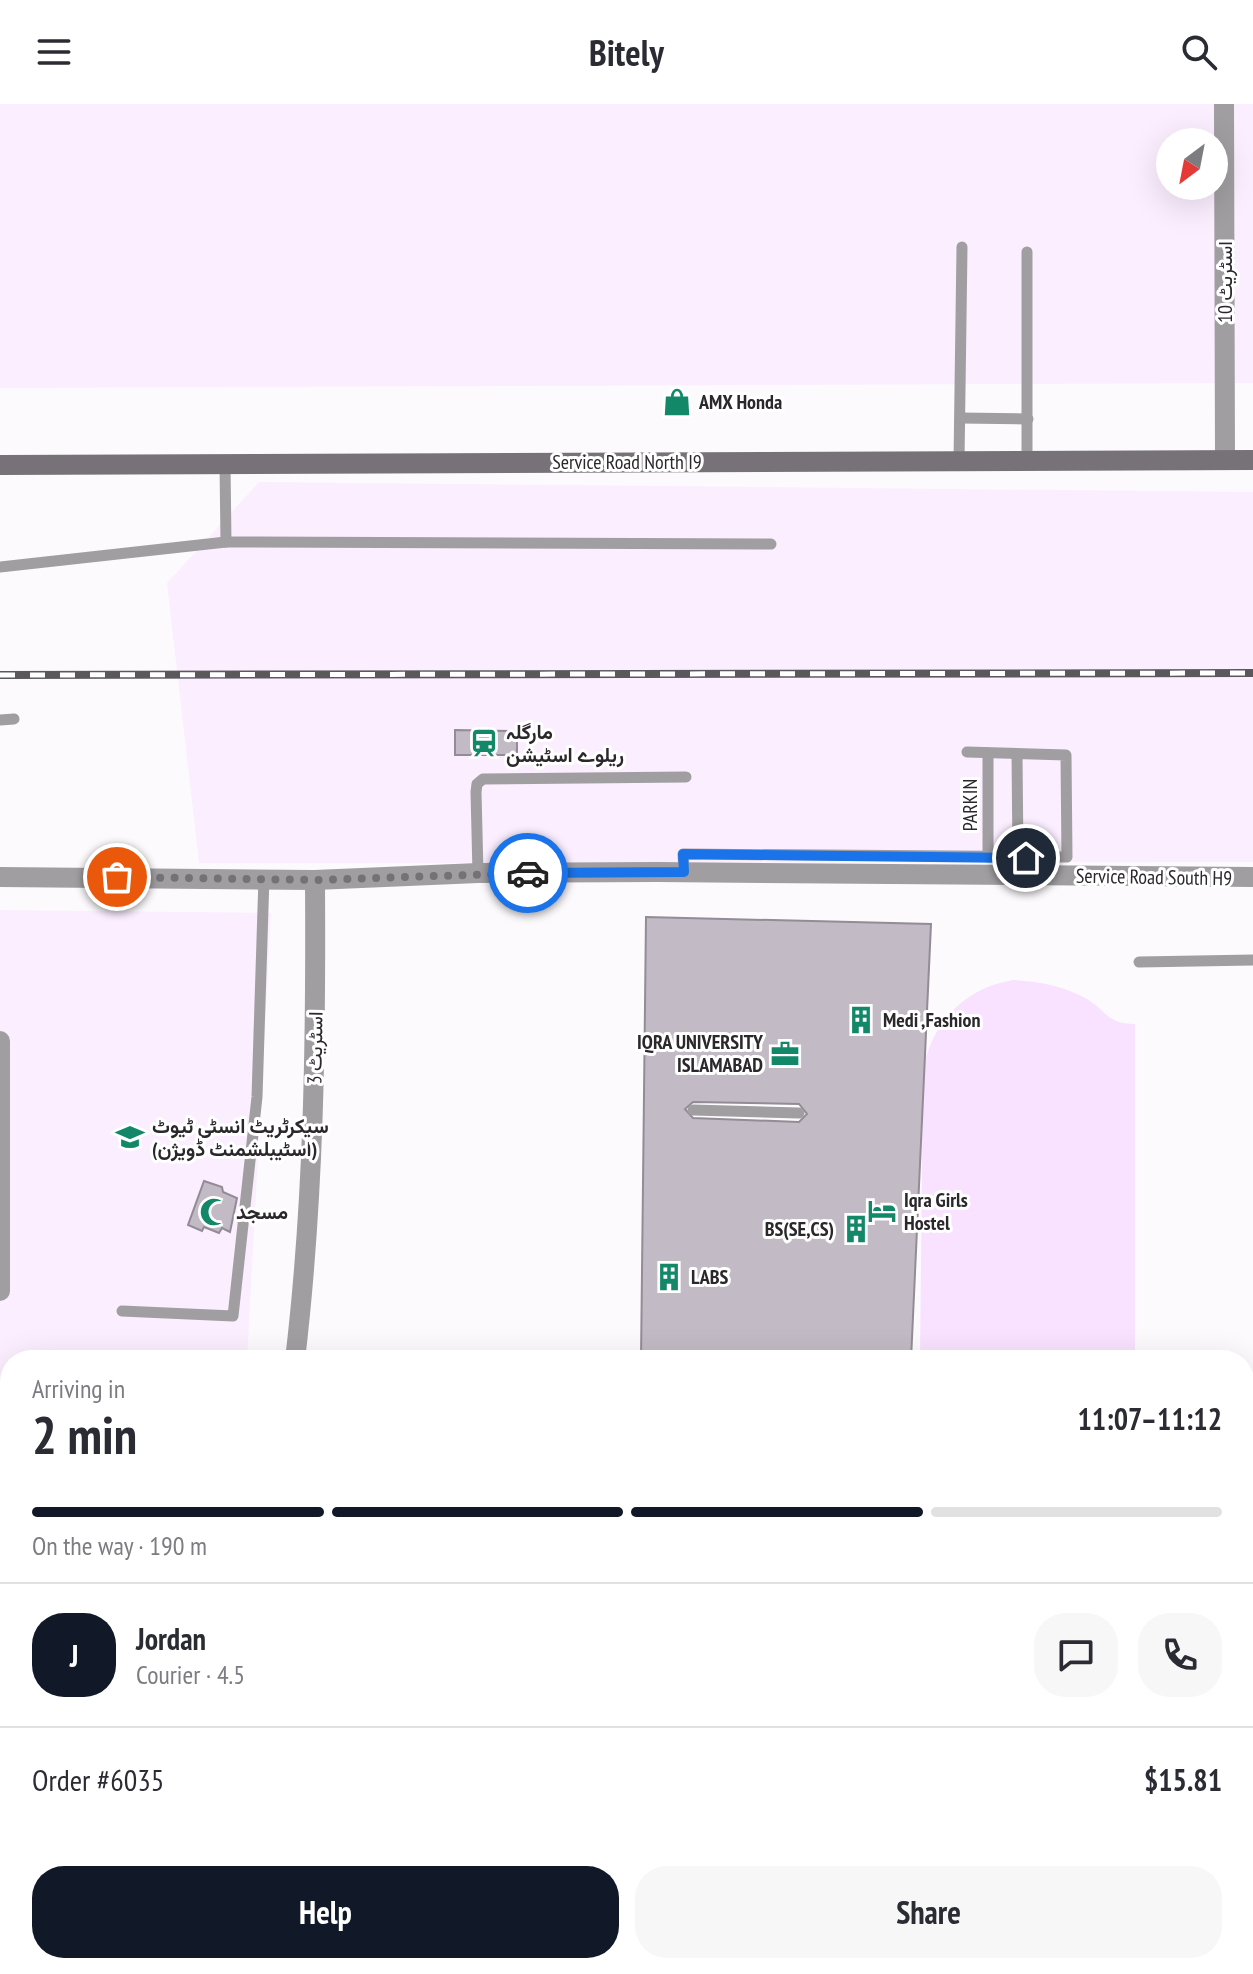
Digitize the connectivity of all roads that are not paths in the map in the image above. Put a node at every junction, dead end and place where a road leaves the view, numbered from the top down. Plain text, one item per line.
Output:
1 (1224, 104) edge
2 (962, 247) dead end
3 (1027, 252) dead end
4 (960, 418) junction
5 (1028, 419) junction
6 (1027, 460) junction
7 (1225, 460) junction
8 (1253, 460) edge
9 (959, 461) junction
10 (225, 464) junction
11 (0, 465) edge
12 (226, 542) junction
13 (771, 544) dead end
14 (0, 567) edge
15 (14, 719) dead end
16 (0, 720) edge
17 (967, 752) dead end
18 (988, 753) junction
19 (1017, 754) junction
20 (686, 777) dead end
21 (988, 857) junction
22 (1022, 858) junction
23 (684, 863) junction
24 (478, 873) junction
25 (0, 877) edge
26 (264, 877) junction
27 (1253, 877) edge
28 (315, 880) junction
29 (1253, 960) edge
30 (1139, 962) dead end
31 (0, 1041) edge
32 (693, 1110) dead end
33 (799, 1113) dead end
34 (0, 1291) edge
35 (122, 1311) dead end
36 (296, 1350) edge

1 - 7 street, اسٹریٹ 10
2 - 4 lane
3 - 5 lane
4 - 5 lane
4 - 9 lane
5 - 6 lane
6 - 7 main road, Service Road North I9
6 - 9 main road, Service Road North I9
7 - 8 main road, Service Road North I9
9 - 10 main road, Service Road North I9
10 - 11 main road, Service Road North I9
10 - 12 lane
12 - 13 lane
12 - 14 lane
15 - 16 lane
17 - 18 lane
18 - 19 lane
18 - 21 lane, PARKIN
19 - 22 lane
19 - 22 lane
20 - 24 lane
21 - 22 lane
21 - 23 lane
23 - 24 street, Service Road South H9
23 - 27 street, Service Road South H9
24 - 28 street, Service Road South H9
25 - 26 street, Service Road South H9
26 - 28 street, Service Road South H9
26 - 35 lane
28 - 36 street, اسٹریٹ 3
29 - 30 lane
31 - 34 street
32 - 33 lane

